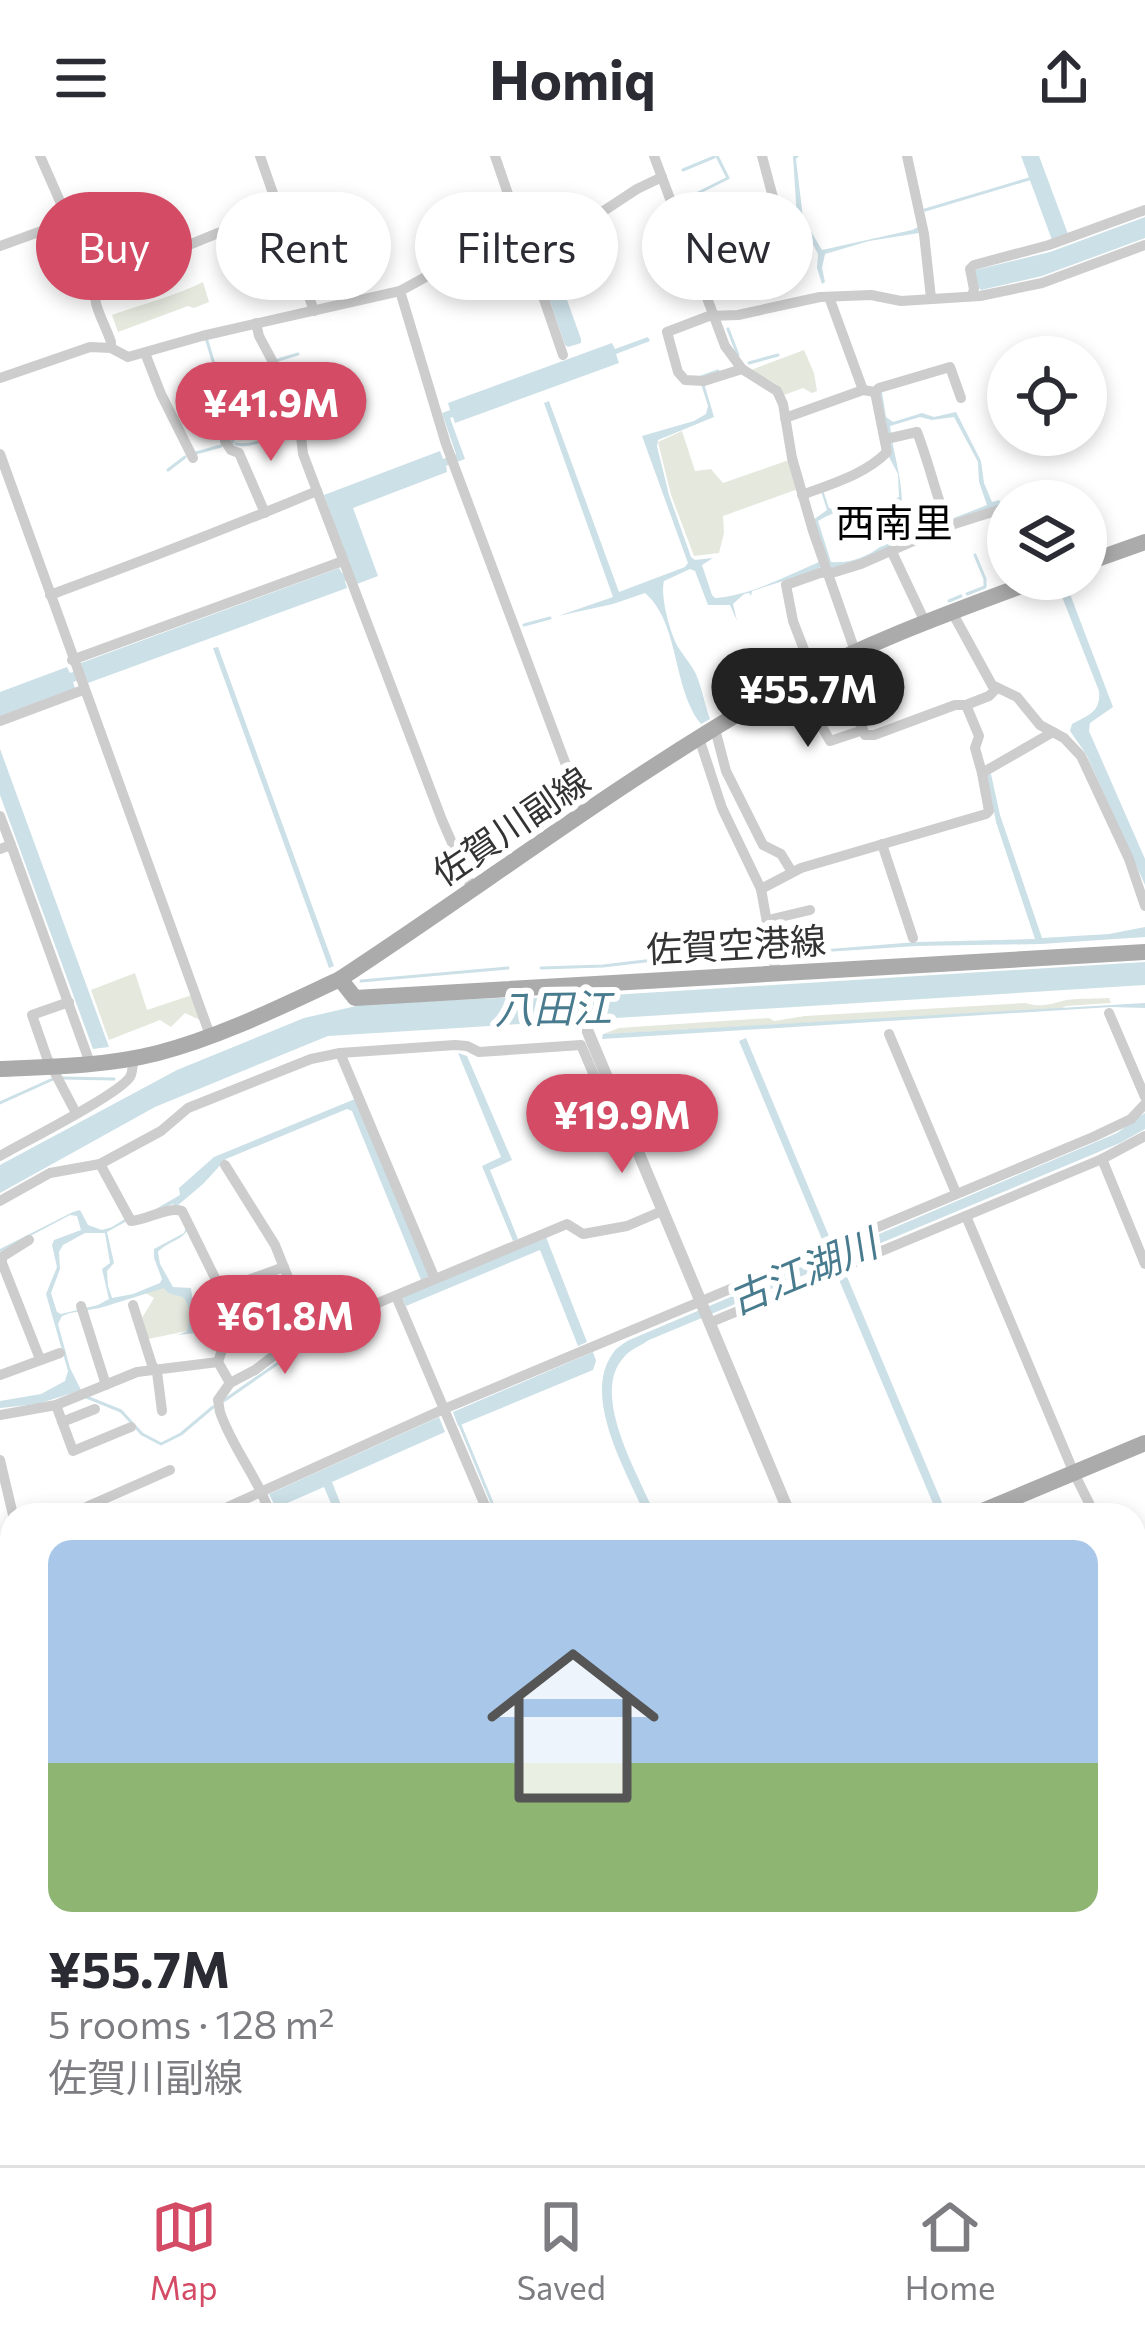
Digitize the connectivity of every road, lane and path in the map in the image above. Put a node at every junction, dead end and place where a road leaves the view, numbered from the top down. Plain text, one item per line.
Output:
1 (40, 156) edge
2 (260, 156) edge
3 (495, 156) edge
4 (654, 156) edge
5 (762, 156) edge
6 (907, 156) edge
7 (662, 177) junction
8 (56, 192) edge
9 (273, 192) edge
10 (507, 192) edge
11 (667, 192) edge
12 (772, 192) edge
13 (618, 201) edge
14 (1145, 210) edge
15 (36, 233) edge
16 (1145, 245) edge
17 (0, 246) edge
18 (415, 283) edge
19 (973, 288) junction
20 (400, 291) junction
21 (829, 297) junction
22 (931, 298) junction
23 (95, 300) edge
24 (310, 300) edge
25 (543, 300) edge
26 (708, 300) edge
27 (314, 311) junction
28 (715, 317) junction
29 (256, 323) junction
30 (111, 348) junction
31 (146, 353) junction
32 (562, 355) dead end
33 (742, 369) junction
34 (0, 378) edge
35 (869, 391) junction
36 (961, 398) dead end
37 (785, 418) junction
38 (889, 438) junction
39 (225, 441) dead end
40 (0, 454) edge
41 (193, 458) dead end
42 (4, 477) edge
43 (317, 491) junction
44 (802, 495) junction
45 (265, 513) junction
46 (987, 513) edge
47 (947, 523) junction
48 (1145, 542) edge
49 (892, 552) junction
50 (1107, 556) edge
51 (346, 570) junction
52 (827, 573) junction
53 (50, 595) junction
54 (987, 599) edge
55 (952, 612) junction
56 (926, 622) junction
57 (855, 651) junction
58 (836, 660) junction
59 (78, 675) junction
60 (808, 675) junction
61 (996, 689) junction
62 (966, 705) junction
63 (0, 721) edge
64 (863, 730) junction
65 (1053, 732) junction
66 (707, 734) junction
67 (982, 773) junction
68 (584, 813) junction
69 (0, 816) edge
70 (882, 844) junction
71 (5, 847) edge
72 (792, 872) junction
73 (761, 889) junction
74 (473, 890) junction
75 (1145, 906) edge
76 (810, 910) dead end
77 (768, 920) junction
78 (914, 938) dead end
79 (1145, 952) edge
80 (776, 973) junction
81 (340, 979) junction
82 (569, 986) junction
83 (69, 1002) junction
84 (1109, 1013) dead end
85 (588, 1032) joint
86 (889, 1034) dead end
87 (210, 1035) junction
88 (340, 1053) junction
89 (133, 1058) junction
90 (90, 1063) junction
91 (0, 1069) edge
92 (55, 1074) junction
93 (1145, 1100) edge
94 (76, 1113) junction
95 (622, 1114) junction
96 (1145, 1136) edge
97 (0, 1156) edge
98 (1102, 1159) junction
99 (100, 1164) junction
100 (225, 1166) dead end
101 (956, 1193) junction
102 (0, 1202) edge
103 (662, 1211) junction
104 (966, 1216) junction
105 (29, 1240) dead end
106 (1145, 1264) edge
107 (284, 1268) junction
108 (435, 1280) junction
109 (218, 1291) junction
110 (396, 1296) junction
111 (296, 1299) junction
112 (700, 1301) junction
113 (133, 1305) dead end
114 (81, 1310) dead end
115 (709, 1323) junction
116 (218, 1324) junction
117 (325, 1325) junction
118 (60, 1353) dead end
119 (40, 1359) junction
120 (218, 1361) junction
121 (155, 1369) junction
122 (0, 1375) edge
123 (230, 1383) junction
124 (106, 1384) junction
125 (56, 1406) junction
126 (95, 1409) dead end
127 (444, 1409) junction
128 (162, 1411) dead end
129 (0, 1415) edge
130 (62, 1423) junction
131 (131, 1426) dead end
132 (1145, 1443) edge
133 (0, 1460) edge
134 (170, 1470) dead end
135 (1074, 1473) junction
136 (262, 1492) junction
137 (11, 1503) edge
138 (95, 1503) edge
139 (237, 1503) edge
140 (266, 1503) edge
141 (484, 1503) edge
142 (785, 1503) edge
143 (1003, 1503) edge
144 (1089, 1503) edge

1 - 8 street
2 - 9 street
3 - 10 street
4 - 7 street
5 - 12 street
6 - 22 street
7 - 11 street
7 - 13 street
14 - 19 street
15 - 17 street
16 - 19 street
18 - 20 street
19 - 22 street
20 - 27 street
20 - 68 street
21 - 22 street
21 - 28 street
21 - 35 street
23 - 30 street
24 - 27 street
25 - 32 street
26 - 28 street
27 - 29 street
28 - 33 street
28 - 33 street
29 - 31 street
29 - 43 street
30 - 31 street
30 - 34 street
31 - 41 street
33 - 37 street
35 - 36 street
35 - 37 street
35 - 38 street
37 - 44 street
38 - 44 street
38 - 47 street
39 - 45 street
40 - 42 street
42 - 53 street
43 - 45 street
43 - 51 street
44 - 52 street
45 - 53 street
46 - 47 street
47 - 49 street
48 - 50 main road
49 - 52 street
49 - 56 street
51 - 59 street
51 - 74 street
52 - 57 street
52 - 60 street
53 - 59 street
54 - 55 main road, 佐賀川副線
55 - 56 main road, 佐賀川副線
55 - 61 street
56 - 57 main road, 佐賀川副線
57 - 58 main road, 佐賀川副線
58 - 60 main road, 佐賀川副線
58 - 64 street
59 - 63 street
59 - 87 street
60 - 64 street
60 - 66 main road, 佐賀川副線
61 - 62 street
61 - 65 street
62 - 64 street
62 - 67 street
65 - 67 street
65 - 75 street
66 - 68 main road, 佐賀川副線
66 - 72 street
66 - 73 street
67 - 70 street
68 - 74 main road, 佐賀川副線
69 - 71 street
70 - 72 street
70 - 78 street
71 - 83 street
72 - 73 street
73 - 77 street
74 - 81 main road, 佐賀川副線
76 - 77 street
77 - 80 street
79 - 80 main road, 佐賀空港線
80 - 82 main road, 佐賀空港線
81 - 82 main road, 佐賀空港線
81 - 87 main road, 佐賀川副線
82 - 85 street
83 - 90 street
83 - 92 street
84 - 93 street
85 - 95 street
86 - 101 street
87 - 89 main road, 佐賀川副線
88 - 95 street
88 - 99 street
88 - 108 street
89 - 90 main road, 佐賀川副線
89 - 94 street
90 - 92 main road, 佐賀川副線
91 - 92 main road, 佐賀川副線
92 - 94 street
93 - 101 street
94 - 97 street
95 - 103 street
96 - 98 street
98 - 104 street
98 - 106 street
99 - 102 street
99 - 109 street
100 - 107 street
101 - 112 street
103 - 108 street
103 - 112 street
104 - 115 street
104 - 135 street
105 - 119 street
107 - 109 street
107 - 111 street
108 - 110 street
109 - 116 street
110 - 117 street
110 - 127 street
111 - 116 street
111 - 117 street
112 - 115 street
112 - 127 street
113 - 121 street
114 - 124 street
115 - 142 street
116 - 120 street
117 - 123 street
118 - 119 street
119 - 122 street
120 - 121 street
120 - 123 street
121 - 124 street
121 - 128 street
123 - 136 street
124 - 125 street
125 - 129 street
125 - 130 street
126 - 130 street
127 - 136 street
127 - 141 street
130 - 131 street
132 - 135 main road
133 - 137 street
134 - 138 street
135 - 143 main road
135 - 144 street
136 - 139 street
136 - 140 street

